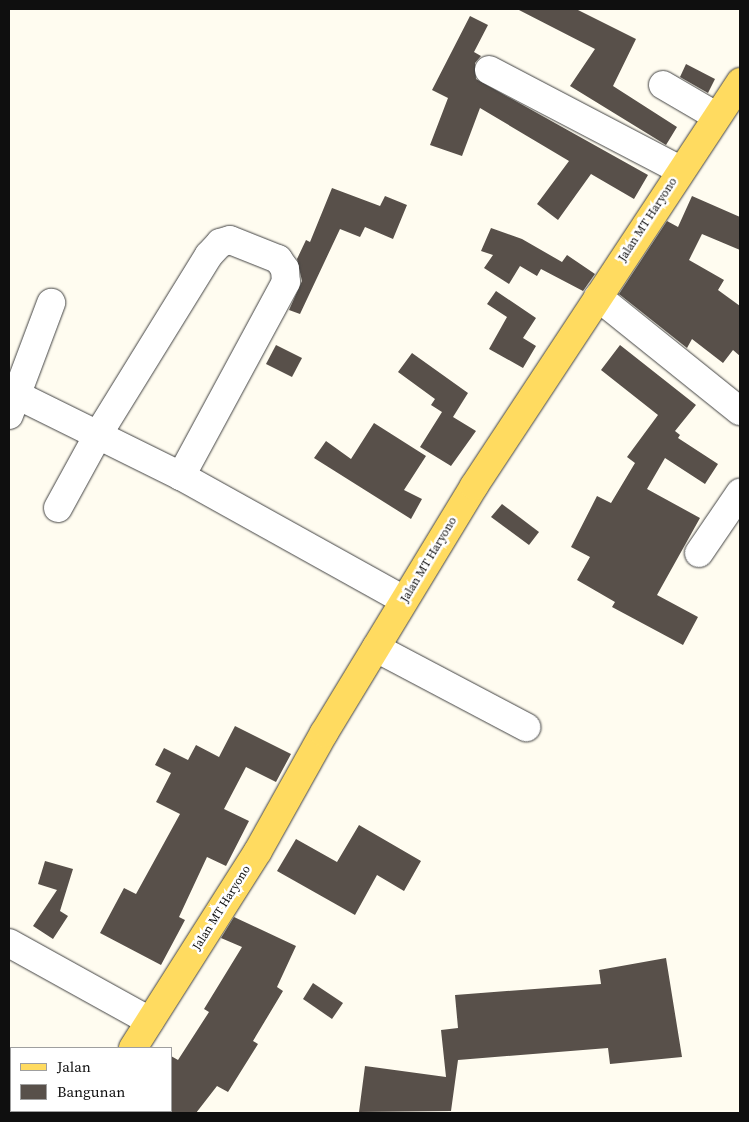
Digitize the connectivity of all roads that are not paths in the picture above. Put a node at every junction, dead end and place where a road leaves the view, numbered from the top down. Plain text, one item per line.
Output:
1 (488, 70) dead end
2 (740, 82) edge
3 (663, 85) dead end
4 (716, 116) junction
5 (680, 170) junction
6 (598, 297) junction
7 (51, 303) dead end
8 (13, 405) edge
9 (740, 411) edge
10 (99, 433) junction
11 (181, 476) junction
12 (740, 493) edge
13 (58, 508) dead end
14 (699, 553) dead end
15 (404, 600) junction
16 (376, 648) junction
17 (526, 727) dead end
18 (9, 942) edge
19 (150, 1021) junction
20 (134, 1047) edge

1 - 5 street
2 - 4 main road, Jalan MT Haryono
3 - 4 street
4 - 5 main road, Jalan MT Haryono
5 - 6 main road, Jalan MT Haryono
6 - 9 street
6 - 15 main road, Jalan MT Haryono
7 - 8 street
8 - 10 street
10 - 11 street
10 - 11 street
10 - 13 street
11 - 15 street
12 - 14 street
15 - 16 main road, Jalan MT Haryono
16 - 17 street
16 - 19 main road, Jalan MT Haryono
18 - 19 street
19 - 20 main road, Jalan MT Haryono

